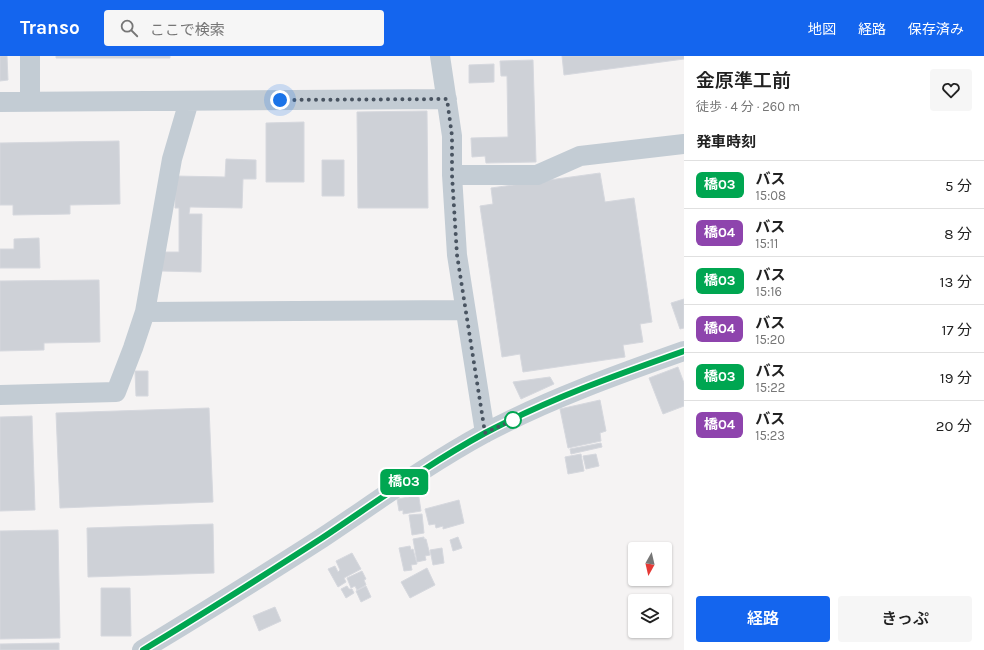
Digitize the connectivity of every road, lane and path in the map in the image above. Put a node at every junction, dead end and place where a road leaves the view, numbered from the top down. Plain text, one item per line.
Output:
1 (30, 56) edge
2 (440, 56) edge
3 (447, 99) junction
4 (188, 101) junction
5 (0, 102) edge
6 (30, 102) junction
7 (684, 144) edge
8 (452, 175) junction
9 (465, 310) junction
10 (145, 312) junction
11 (684, 351) edge
12 (0, 395) edge
13 (485, 433) junction
14 (142, 650) edge

1 - 6 street
2 - 3 street
3 - 4 street
3 - 8 street
4 - 6 street
4 - 10 street
5 - 6 street
7 - 8 street
8 - 9 street
9 - 10 street
9 - 13 street
10 - 12 street
11 - 13 street
13 - 14 street

